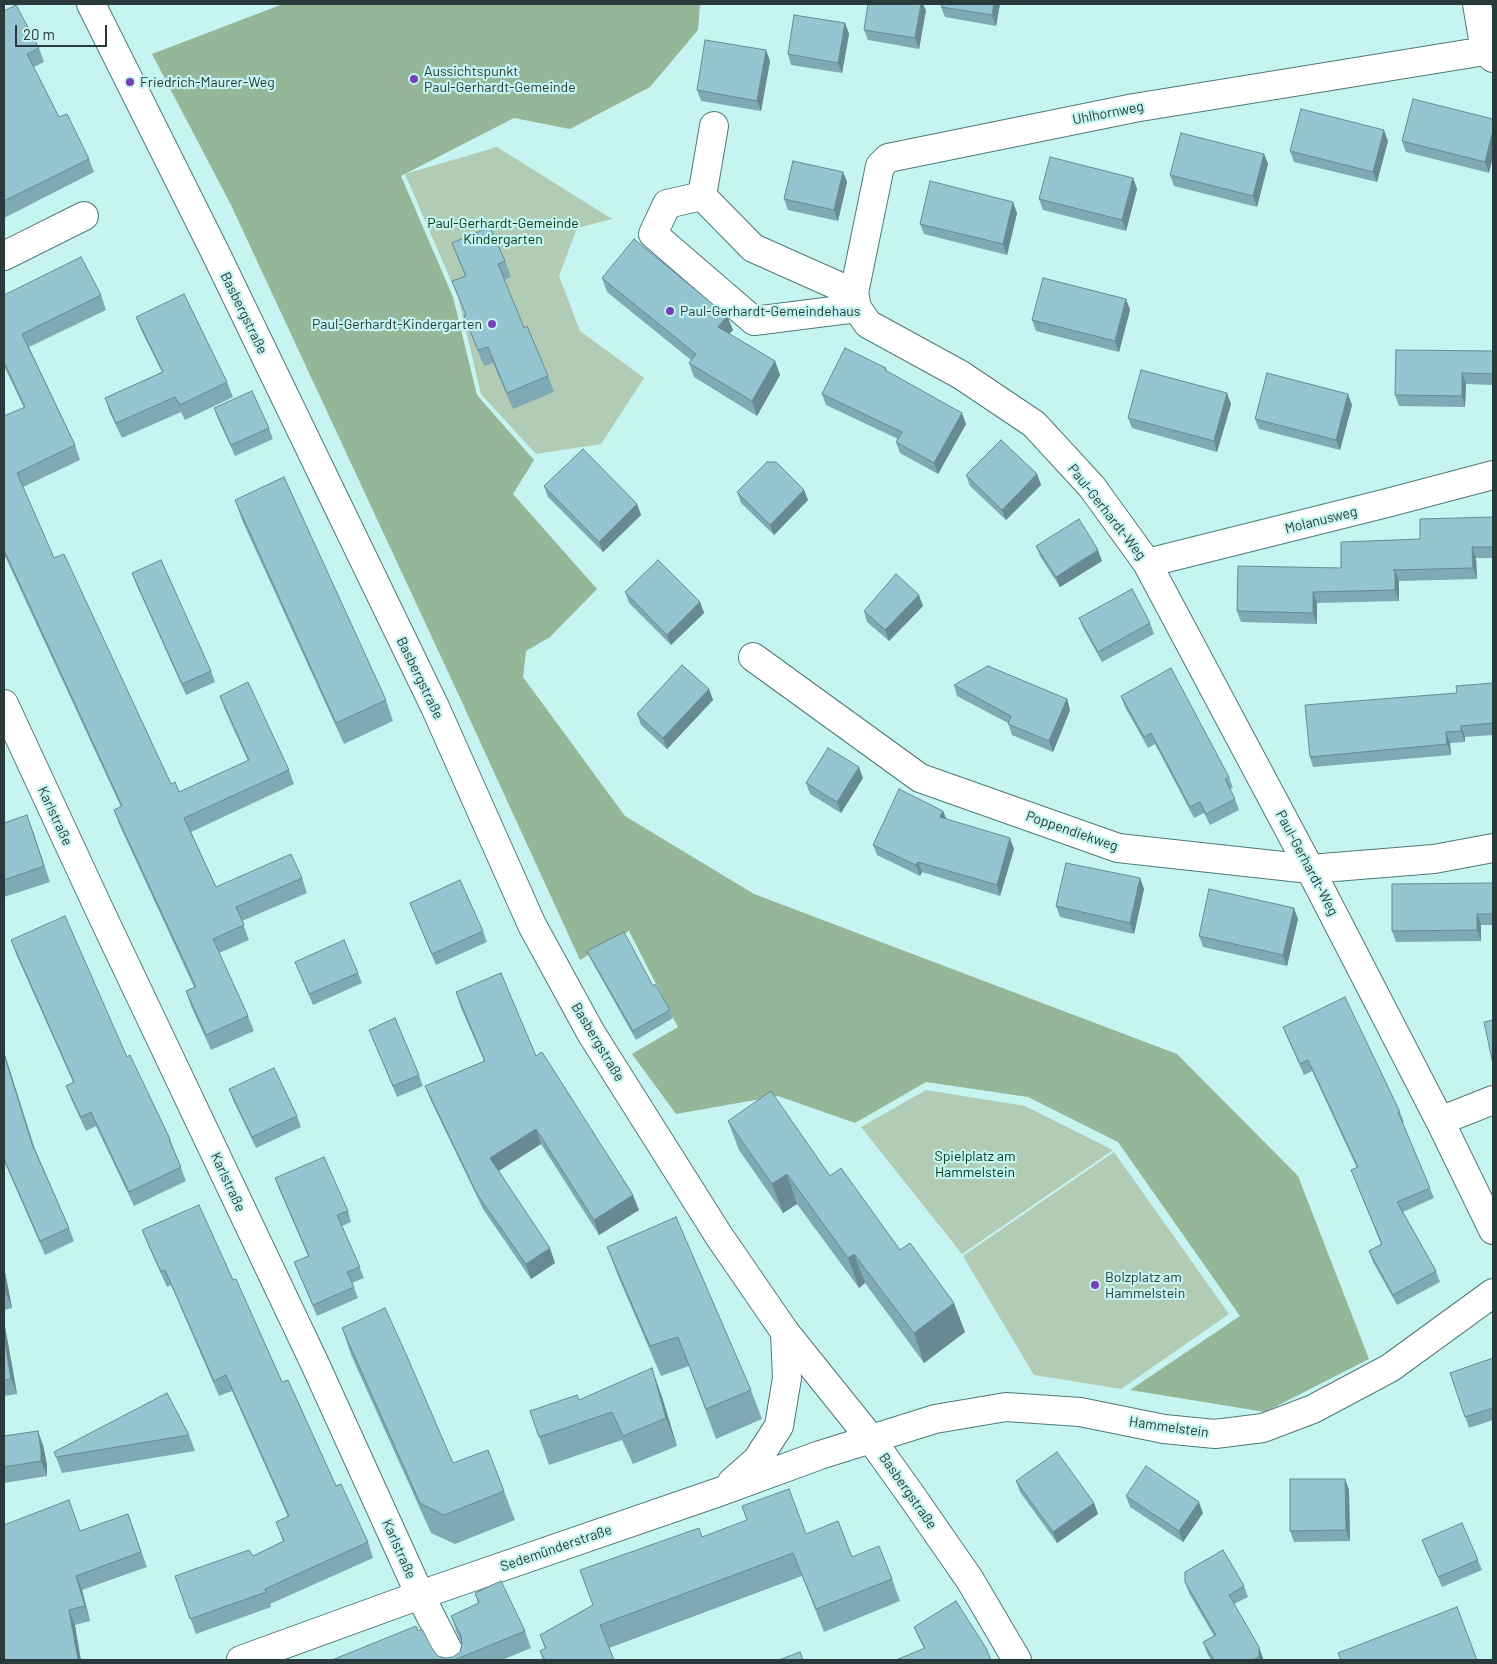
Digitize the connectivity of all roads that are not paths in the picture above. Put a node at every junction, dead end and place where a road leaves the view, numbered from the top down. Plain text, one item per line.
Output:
1 (91, 4) edge
2 (1478, 4) edge
3 (1489, 55) edge
4 (714, 126) dead end
5 (702, 196) junction
6 (84, 216) dead end
7 (4, 256) edge
8 (856, 300) junction
9 (1493, 475) edge
10 (1148, 563) junction
11 (753, 657) dead end
12 (4, 704) edge
13 (1493, 848) edge
14 (1310, 869) junction
15 (1493, 1100) edge
16 (1440, 1121) junction
17 (1493, 1230) edge
18 (1493, 1293) edge
19 (785, 1332) junction
20 (871, 1439) junction
21 (719, 1492) junction
22 (420, 1595) junction
23 (241, 1660) edge
24 (453, 1660) edge
25 (1017, 1660) edge

1 - 19 street, Basbergstraße
2 - 3 street
3 - 8 street, Uhlhornweg
4 - 5 street
5 - 8 street, Paul-Gerhardt-Weg
5 - 8 street
6 - 7 street
8 - 10 street, Paul-Gerhardt-Weg
9 - 10 street, Molanusweg
10 - 14 street, Paul-Gerhardt-Weg
11 - 14 street, Poppendiekweg
12 - 22 street, Karlstraße
13 - 14 street, Poppendiekweg
14 - 16 street, Paul-Gerhardt-Weg
15 - 16 street
16 - 17 street, Paul-Gerhardt-Weg
18 - 20 street, Hammelstein
19 - 20 street, Basbergstraße
19 - 21 street
20 - 21 street, Sedemünderstraße
20 - 25 street, Basbergstraße
21 - 22 street, Sedemünderstraße
22 - 23 street, Sedemünderstraße
22 - 24 street, Karlstraße

